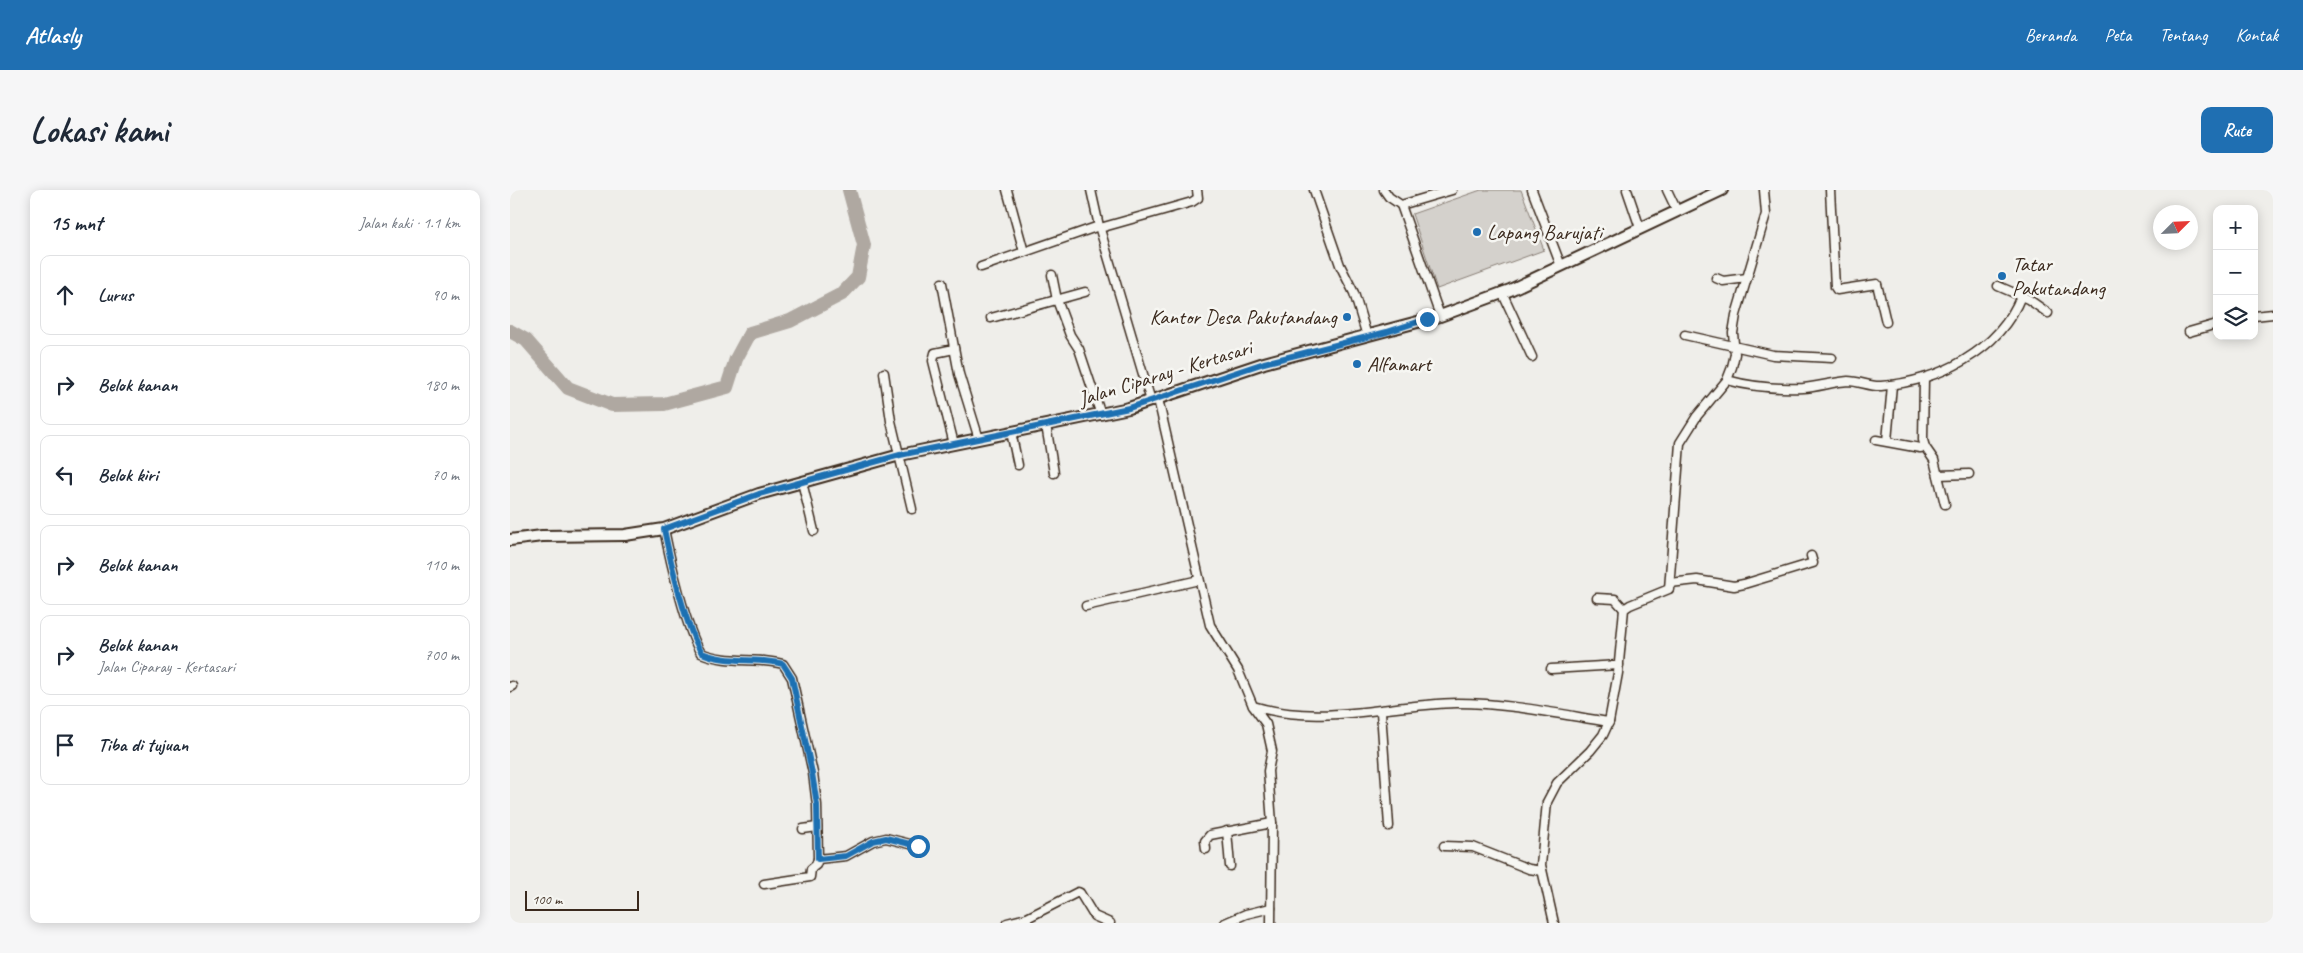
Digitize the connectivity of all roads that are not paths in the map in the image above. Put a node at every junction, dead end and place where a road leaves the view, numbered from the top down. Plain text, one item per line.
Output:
1 (1007, 190) edge
2 (1091, 190) edge
3 (1197, 190) edge
4 (1314, 190) edge
5 (1384, 190) edge
6 (1452, 190) edge
7 (1532, 190) edge
8 (1626, 190) edge
9 (1667, 190) edge
10 (1722, 190) edge
11 (1764, 190) edge
12 (1830, 190) edge
13 (1401, 205) junction
14 (1676, 211) junction
15 (1100, 227) junction
16 (1640, 228) junction
17 (1024, 252) junction
18 (1561, 266) junction
19 (981, 267) dead end
20 (1052, 275) dead end
21 (1716, 278) dead end
22 (1747, 278) junction
23 (942, 283) dead end
24 (1998, 286) dead end
25 (1085, 292) dead end
26 (1502, 292) junction
27 (2021, 296) junction
28 (1057, 300) junction
29 (2048, 313) dead end
30 (2273, 314) edge
31 (1440, 316) junction
32 (2258, 316) edge
33 (991, 318) dead end
34 (1886, 322) dead end
35 (2213, 325) edge
36 (2189, 332) dead end
37 (1685, 335) dead end
38 (1367, 336) junction
39 (1733, 347) junction
40 (954, 349) junction
41 (1532, 357) dead end
42 (1832, 358) dead end
43 (884, 373) dead end
44 (1924, 378) junction
45 (1727, 380) junction
46 (1892, 384) junction
47 (1154, 400) junction
48 (1101, 415) junction
49 (1046, 426) junction
50 (1011, 432) junction
51 (979, 439) junction
52 (1876, 440) dead end
53 (1887, 442) junction
54 (954, 444) junction
55 (1925, 447) junction
56 (900, 455) junction
57 (1018, 465) dead end
58 (1054, 473) dead end
59 (1969, 474) dead end
60 (1938, 475) junction
61 (802, 482) junction
62 (1945, 504) dead end
63 (912, 509) dead end
64 (664, 529) junction
65 (814, 531) dead end
66 (510, 540) edge
67 (1811, 556) dead end
68 (1199, 580) junction
69 (1670, 584) junction
70 (1597, 598) dead end
71 (1086, 606) dead end
72 (1624, 609) junction
73 (1619, 665) junction
74 (1551, 669) dead end
75 (1253, 706) junction
76 (1381, 712) junction
77 (1608, 722) junction
78 (1272, 824) junction
79 (1390, 826) dead end
80 (817, 827) junction
81 (802, 829) dead end
82 (1227, 831) junction
83 (918, 846) dead end
84 (1444, 846) dead end
85 (1206, 848) dead end
86 (818, 859) junction
87 (1230, 866) dead end
88 (1542, 871) junction
89 (764, 884) dead end
90 (1271, 908) junction
91 (1007, 923) edge
92 (1110, 923) edge
93 (1225, 923) edge
94 (1271, 923) edge
95 (1554, 923) edge

1 - 17 street
2 - 15 street
3 - 15 street
4 - 38 street
5 - 13 street
6 - 13 street
7 - 18 street
8 - 16 street
9 - 14 street
10 - 14 main road, Jalan Ciparay - Kertasari
11 - 22 street
12 - 34 street
13 - 31 street
14 - 16 main road, Jalan Ciparay - Kertasari
15 - 17 street
15 - 47 street
16 - 18 main road, Jalan Ciparay - Kertasari
17 - 19 street
18 - 26 main road, Jalan Ciparay - Kertasari
20 - 28 street
21 - 22 street
22 - 39 street
23 - 40 street
24 - 27 street
25 - 28 street
26 - 31 main road, Jalan Ciparay - Kertasari
26 - 41 street
27 - 29 street
27 - 44 street
28 - 33 street
28 - 48 street
30 - 32 street
31 - 38 main road, Jalan Ciparay - Kertasari
35 - 36 street
37 - 39 street
38 - 47 main road, Jalan Ciparay - Kertasari
39 - 42 street
39 - 45 street
40 - 51 street
40 - 54 street
43 - 56 street
44 - 46 street
44 - 55 street
45 - 46 street
45 - 69 street
46 - 53 street
47 - 48 main road, Jalan Ciparay - Kertasari
47 - 68 street
48 - 49 main road, Jalan Ciparay - Kertasari
49 - 50 main road, Jalan Ciparay - Kertasari
49 - 58 street
50 - 51 main road, Jalan Ciparay - Kertasari
50 - 57 street
51 - 54 main road, Jalan Ciparay - Kertasari
52 - 53 street
53 - 55 street
54 - 56 main road, Jalan Ciparay - Kertasari
55 - 60 street
56 - 61 main road, Jalan Ciparay - Kertasari
56 - 63 street
59 - 60 street
60 - 62 street
61 - 64 main road, Jalan Ciparay - Kertasari
61 - 65 street
64 - 66 main road, Jalan Ciparay - Kertasari
64 - 80 street
67 - 69 street
68 - 71 street
68 - 75 street
69 - 72 street
70 - 72 street
72 - 73 street
73 - 74 street
73 - 77 street
75 - 76 street
75 - 78 street
76 - 77 street
76 - 79 street
77 - 88 street
78 - 82 street
78 - 90 street
80 - 81 street
80 - 86 street
82 - 85 street
82 - 87 street
83 - 86 street
84 - 88 street
86 - 89 street
88 - 95 street
90 - 93 street
90 - 94 street
91 - 92 street

